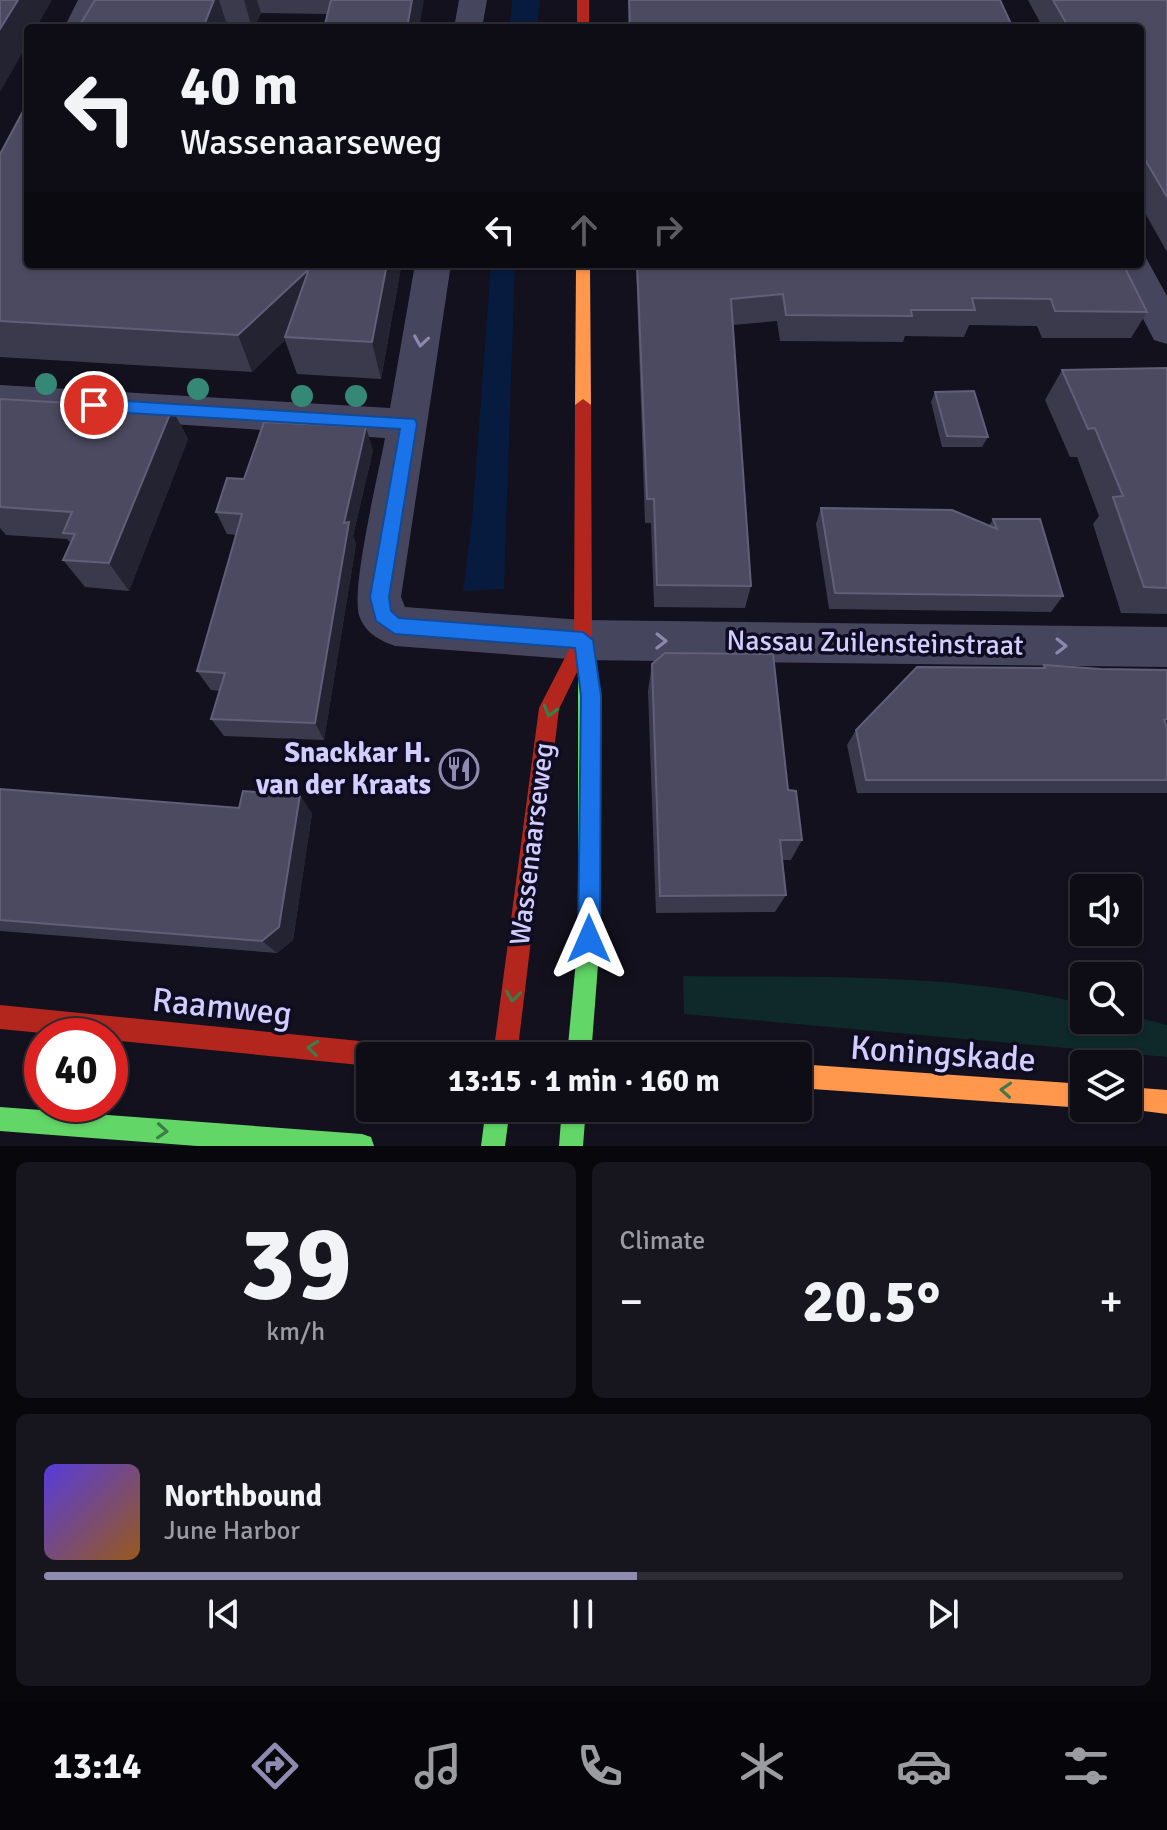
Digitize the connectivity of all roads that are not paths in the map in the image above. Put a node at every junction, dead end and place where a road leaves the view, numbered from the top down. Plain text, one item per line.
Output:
1 (92, 0) edge
2 (473, 0) edge
3 (583, 0) edge
4 (80, 24) edge
5 (469, 24) edge
6 (583, 24) edge
7 (432, 268) edge
8 (583, 268) edge
9 (1135, 268) edge
10 (1167, 331) edge
11 (0, 399) edge
12 (409, 424) junction
13 (583, 640) junction
14 (1167, 647) edge
15 (0, 1017) edge
16 (507, 1042) edge
17 (580, 1042) edge
18 (356, 1053) edge
19 (812, 1077) edge
20 (1070, 1095) edge
21 (1142, 1100) edge
22 (1167, 1102) edge
23 (0, 1119) edge
24 (496, 1122) edge
25 (573, 1122) edge
26 (362, 1146) edge
27 (493, 1146) edge
28 (571, 1146) edge

1 - 4 street
2 - 5 street
3 - 6 street
7 -> 12 street
8 - 13 street, Wassenaarseweg
9 - 10 street
11 - 12 street
12 - 13 street
13 -> 14 street, Nassau Zuilensteinstraat
13 -> 16 street, Wassenaarseweg
13 - 17 street, Wassenaarseweg
18 -> 15 street, Raamweg
20 -> 19 street, Koningskade
21 - 22 street
23 -> 26 street
24 - 27 street
25 - 28 street

